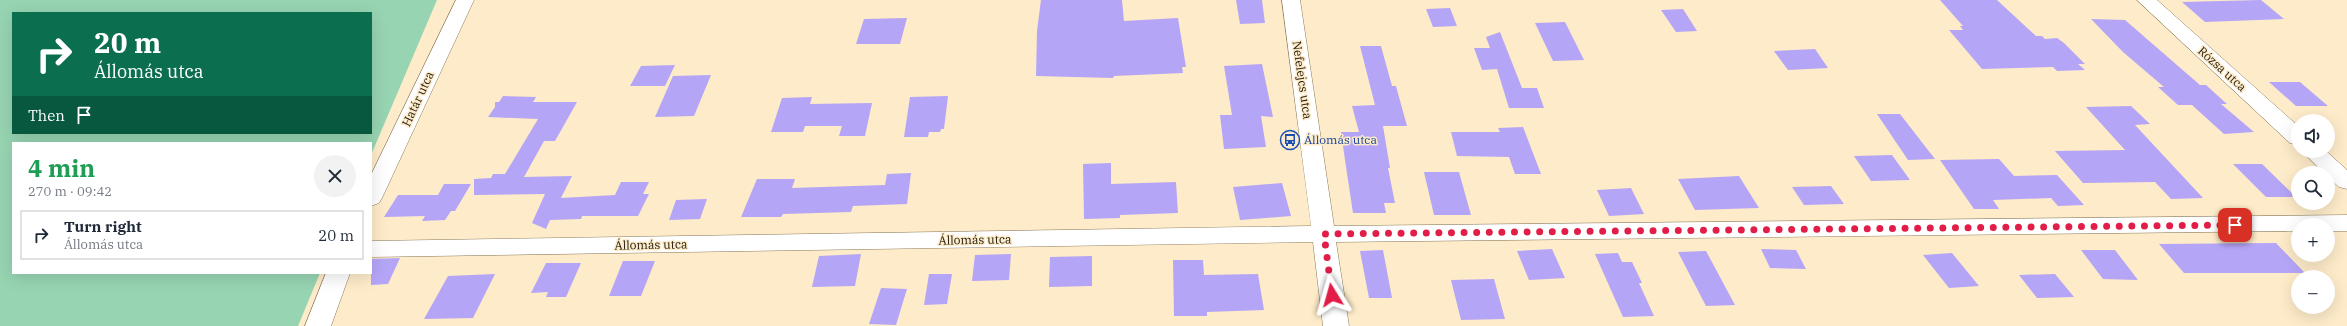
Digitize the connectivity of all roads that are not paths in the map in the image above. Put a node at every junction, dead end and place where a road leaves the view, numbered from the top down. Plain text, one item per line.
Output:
1 (465, 0) edge
2 (1291, 0) edge
3 (2146, 0) edge
4 (2291, 132) edge
5 (2321, 158) edge
6 (2347, 182) edge
7 (372, 196) edge
8 (2347, 223) edge
9 (1324, 234) junction
10 (372, 249) edge
11 (338, 274) edge
12 (318, 326) edge
13 (1336, 326) edge

1 - 7 street, Határ utca
2 - 9 street, Nefelejcs utca
3 - 4 street, Rózsa utca
5 - 6 street
8 - 9 street, Állomás utca
9 - 10 street, Állomás utca
9 - 13 street, Nefelejcs utca
11 - 12 street

